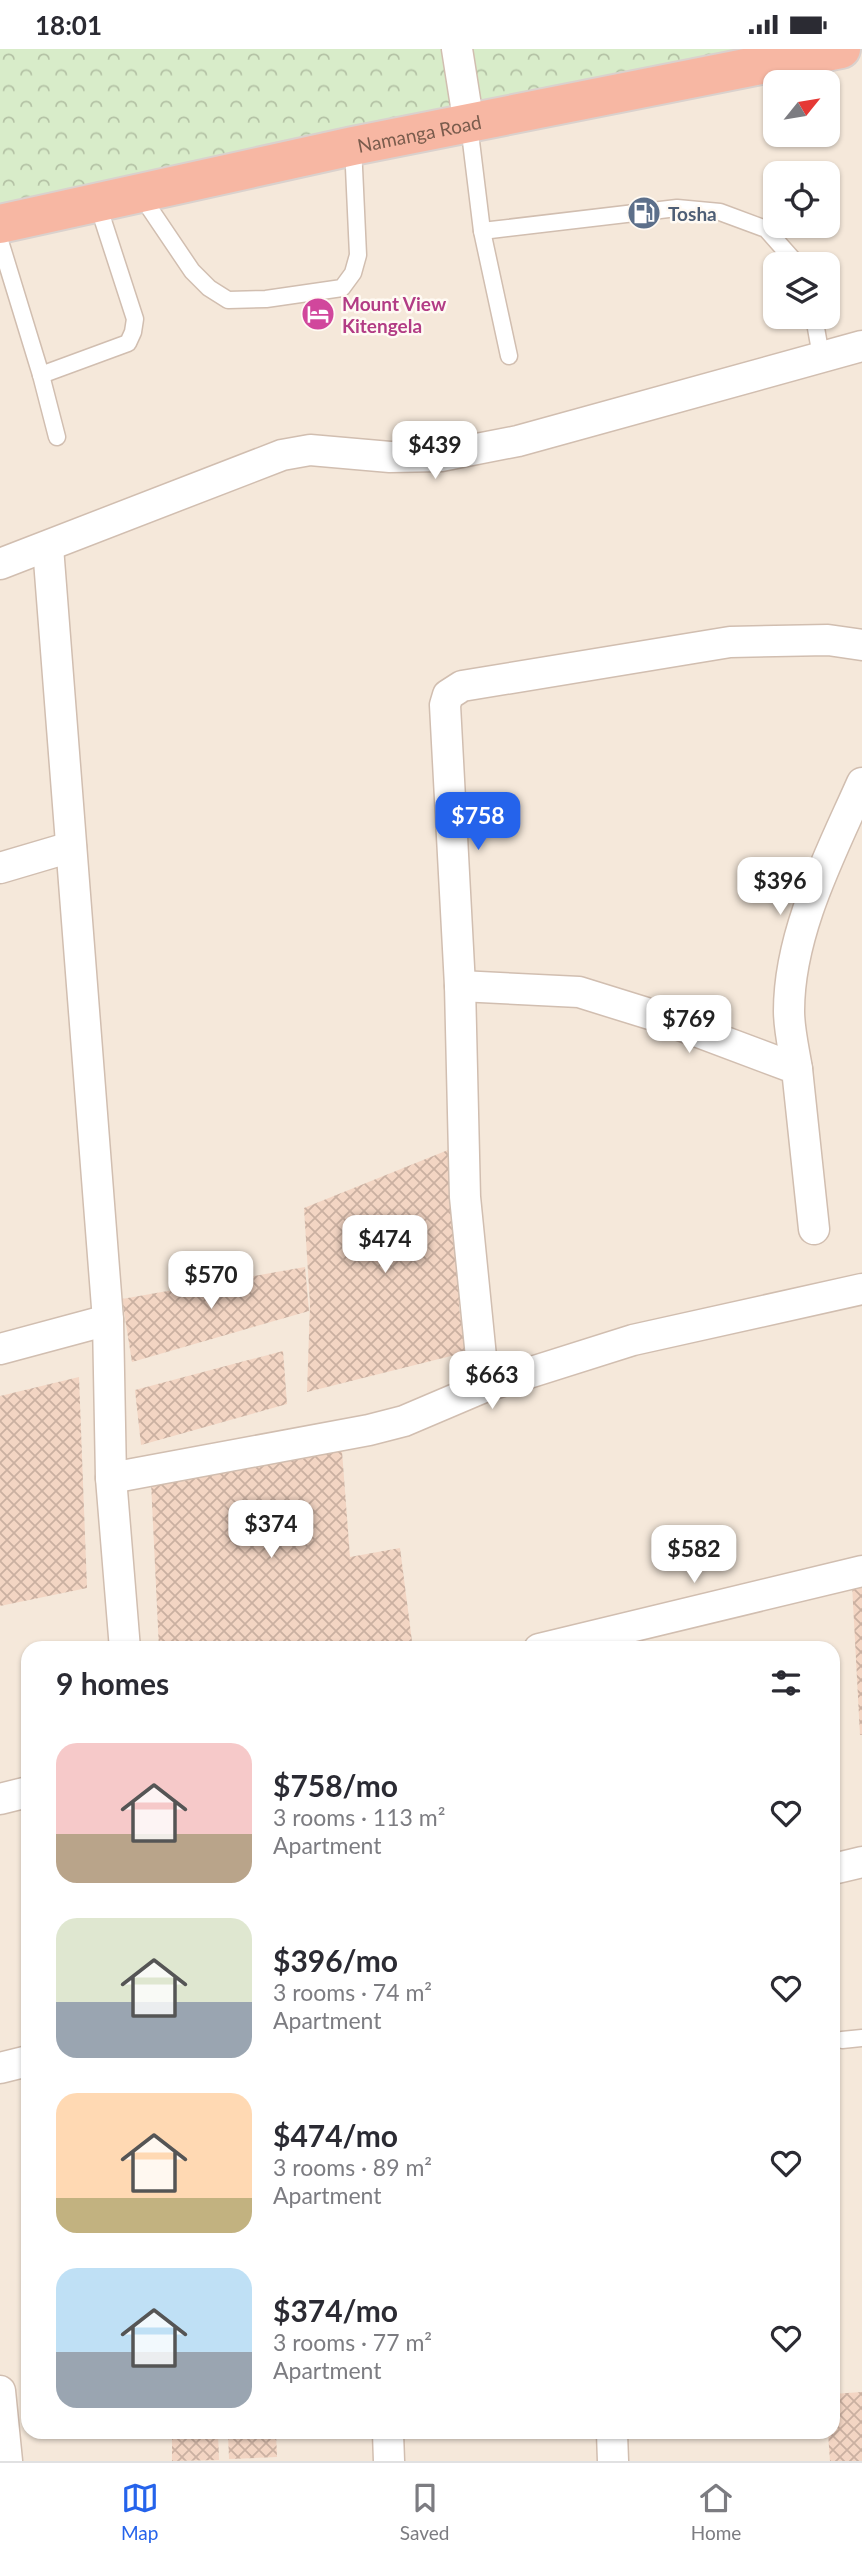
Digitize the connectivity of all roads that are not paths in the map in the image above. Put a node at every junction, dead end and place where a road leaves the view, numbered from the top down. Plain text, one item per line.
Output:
1 (457, 49) edge
2 (841, 49) edge
3 (469, 125) junction
4 (352, 146) junction
5 (139, 192) junction
6 (97, 202) junction
7 (0, 224) edge
8 (482, 231) junction
9 (0, 241) edge
10 (786, 252) edge
11 (816, 329) edge
12 (862, 345) edge
13 (509, 356) dead end
14 (821, 356) junction
15 (41, 375) junction
16 (57, 437) dead end
17 (48, 547) junction
18 (0, 564) edge
19 (862, 645) edge
20 (862, 783) edge
21 (71, 847) junction
22 (0, 868) edge
23 (460, 986) junction
24 (797, 1069) junction
25 (814, 1229) dead end
26 (862, 1289) edge
27 (108, 1320) junction
28 (0, 1349) edge
29 (484, 1387) junction
30 (111, 1478) junction
31 (862, 1571) edge
32 (124, 1641) edge
33 (572, 1641) edge
34 (21, 1794) edge
35 (0, 1799) edge
36 (862, 1862) edge
37 (840, 1867) edge
38 (862, 2038) edge
39 (842, 2040) dead end
40 (21, 2063) edge
41 (0, 2068) edge
42 (0, 2391) edge
43 (388, 2439) edge
44 (612, 2439) edge
45 (7, 2461) edge
46 (389, 2461) edge
47 (614, 2461) edge

1 - 3 street
2 - 3 highway, Namanga Road
3 - 4 highway, Namanga Road
3 - 8 lane
4 - 5 highway, Namanga Road
4 - 5 lane
5 - 6 highway, Namanga Road
6 - 7 highway, Namanga Road
6 - 15 lane
8 - 10 lane
8 - 13 lane
9 - 15 lane
11 - 14 lane
12 - 14 street
14 - 17 street
15 - 16 lane
17 - 18 street
17 - 21 street
19 - 23 street
20 - 24 street
21 - 22 street
21 - 27 street
23 - 24 street
23 - 29 street
24 - 25 street
26 - 29 street
27 - 28 street
27 - 30 street
29 - 30 street
30 - 32 street
31 - 33 street
34 - 35 street
36 - 37 street
38 - 39 lane
40 - 41 street
42 - 45 street
43 - 46 street
44 - 47 street

